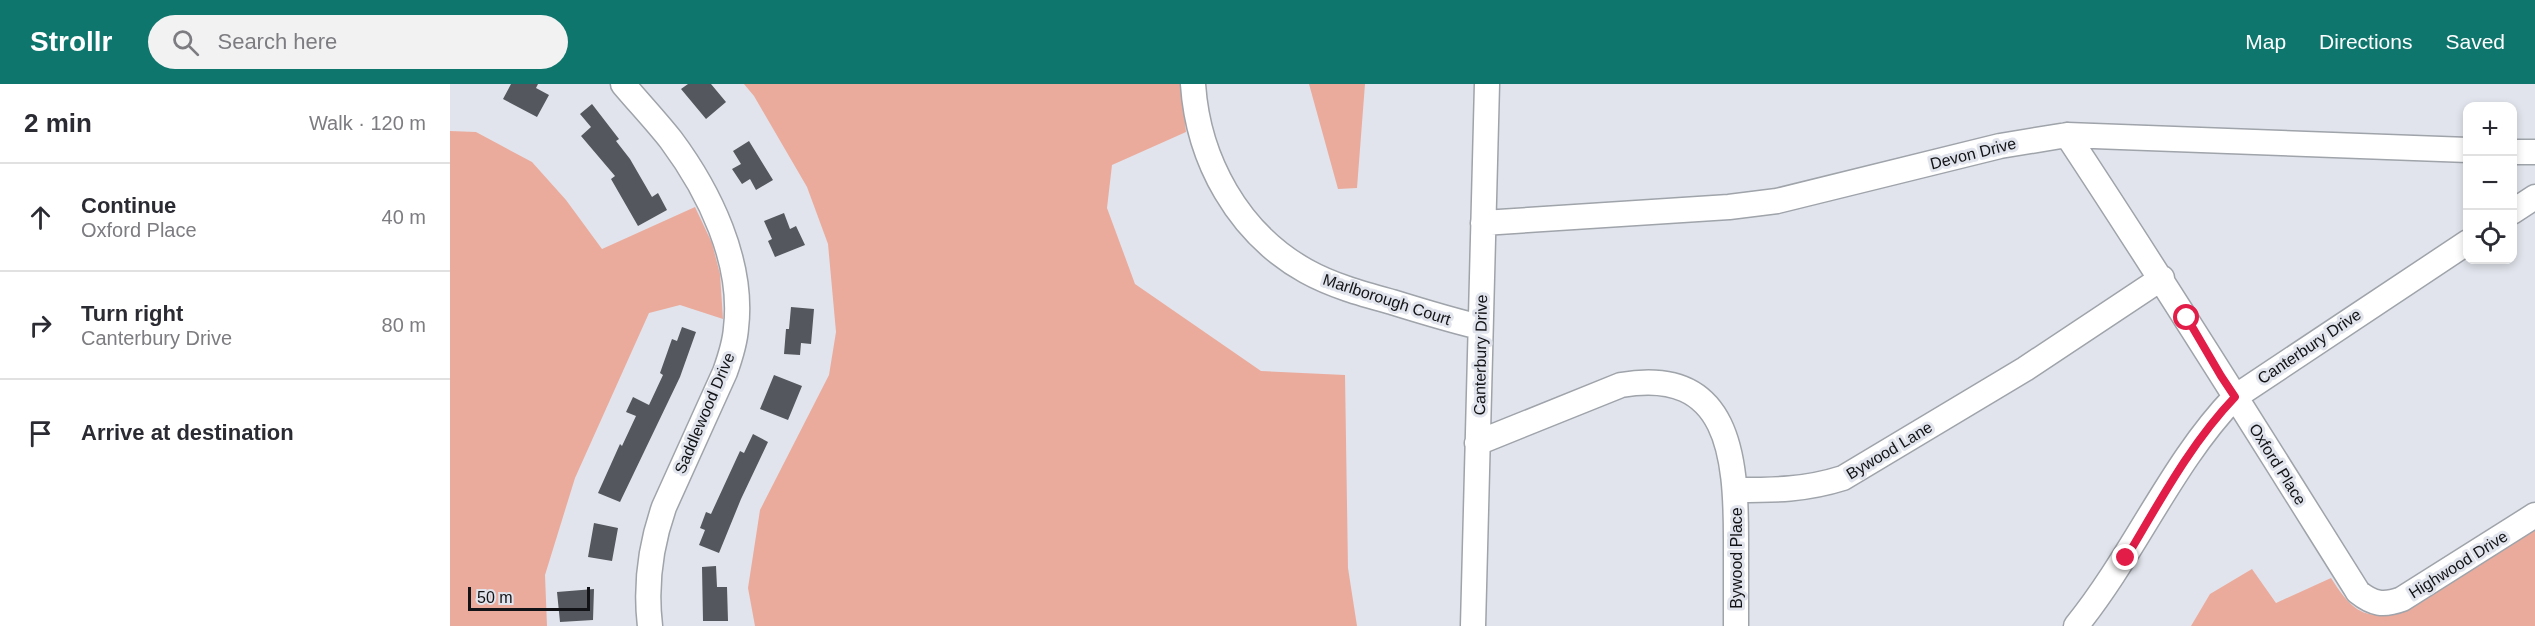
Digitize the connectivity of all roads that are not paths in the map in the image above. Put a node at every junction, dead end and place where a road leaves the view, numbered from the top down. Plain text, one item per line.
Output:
1 (623, 84) edge
2 (1193, 84) edge
3 (1487, 84) edge
4 (2067, 135) junction
5 (2463, 150) edge
6 (2517, 152) edge
7 (2535, 152) edge
8 (2535, 197) edge
9 (2515, 210) edge
10 (1483, 223) junction
11 (2463, 245) edge
12 (2162, 278) junction
13 (1480, 327) junction
14 (2235, 397) junction
15 (1477, 442) junction
16 (1736, 490) junction
17 (2535, 515) edge
18 (2379, 604) joint
19 (650, 626) edge
20 (1473, 626) edge
21 (1736, 626) edge
22 (2076, 626) edge

1 - 19 street, Saddlewood Drive
2 - 13 street, Marlborough Court
3 - 10 street, Canterbury Drive
4 - 5 street, Devon Drive
4 - 10 street, Devon Drive
4 - 12 street, Oxford Place
6 - 7 street
8 - 9 street
10 - 13 street, Canterbury Drive
11 - 14 street, Canterbury Drive
12 - 14 street, Oxford Place
12 - 16 street, Bywood Lane
13 - 15 street, Canterbury Drive
14 - 18 street, Oxford Place
14 - 22 street, Canterbury Drive
15 - 16 street
15 - 20 street, Canterbury Drive
16 - 21 street, Bywood Place
17 - 18 street, Highwood Drive

